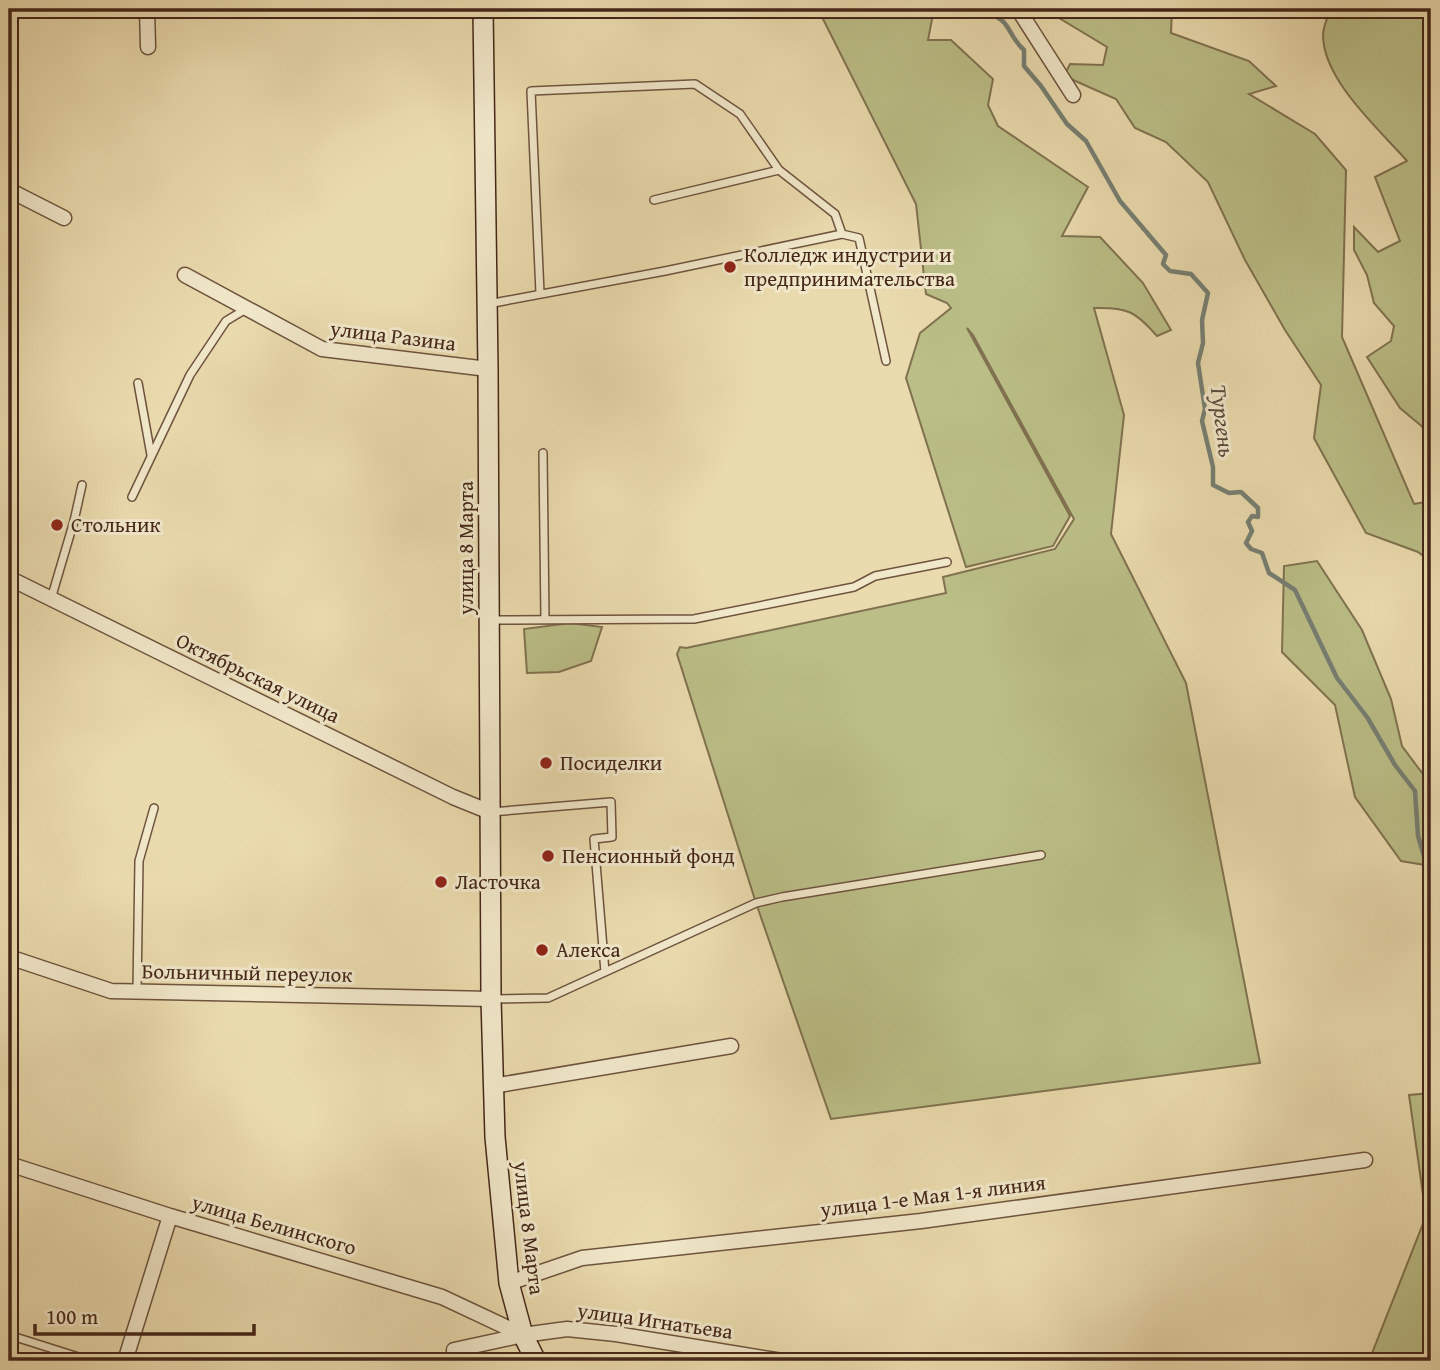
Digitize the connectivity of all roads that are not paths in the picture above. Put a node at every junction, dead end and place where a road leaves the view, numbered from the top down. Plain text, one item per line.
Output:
1 (147, 9) edge
2 (483, 9) edge
3 (1018, 9) edge
4 (148, 47) dead end
5 (1073, 95) dead end
6 (779, 170) junction
7 (9, 190) edge
8 (654, 200) dead end
9 (64, 218) dead end
10 (842, 234) junction
11 (185, 275) dead end
12 (540, 293) junction
13 (488, 304) junction
14 (247, 309) junction
15 (886, 361) dead end
16 (488, 369) junction
17 (138, 383) dead end
18 (543, 453) dead end
19 (152, 455) junction
20 (82, 485) dead end
21 (132, 496) dead end
22 (947, 562) dead end
23 (9, 578) edge
24 (50, 600) junction
25 (489, 620) junction
26 (545, 620) junction
27 (153, 808) dead end
28 (490, 812) junction
29 (1041, 855) dead end
30 (9, 957) edge
31 (605, 972) junction
32 (137, 992) junction
33 (491, 999) junction
34 (731, 1046) dead end
35 (493, 1086) junction
36 (1365, 1160) dead end
37 (9, 1164) edge
38 (170, 1216) junction
39 (509, 1283) junction
40 (9, 1335) edge
41 (523, 1335) junction
42 (91, 1361) edge
43 (125, 1361) edge
44 (454, 1361) edge
45 (536, 1361) edge
46 (782, 1361) edge

1 - 4 street
2 - 13 main road, улица 8 Марта
3 - 5 street
6 - 8 lane
6 - 10 lane
6 - 12 lane
7 - 9 street
10 - 12 lane
10 - 15 lane
11 - 14 street, улица Разина
12 - 13 lane
13 - 16 main road, улица 8 Марта
14 - 16 street, улица Разина
14 - 19 lane
16 - 25 main road, улица 8 Марта
17 - 19 lane
18 - 26 lane
19 - 21 lane
20 - 24 lane
22 - 26 lane
23 - 24 street, Октябрьская улица
24 - 28 street, Октябрьская улица
25 - 26 lane
25 - 28 main road, улица 8 Марта
27 - 32 lane
28 - 31 lane
28 - 33 main road, улица 8 Марта
29 - 31 lane
30 - 32 street, Больничный переулок
31 - 33 lane
32 - 33 street, Больничный переулок
33 - 35 main road, улица 8 Марта
34 - 35 street
35 - 39 main road, улица 8 Марта
36 - 39 street, улица 1-е Мая 1-я линия
37 - 38 street, улица Белинского
38 - 41 street, улица Белинского
38 - 43 street
39 - 41 main road, улица 8 Марта
40 - 42 lane
41 - 44 street
41 - 45 main road, улица 8 Марта
41 - 46 street, улица Игнатьева

